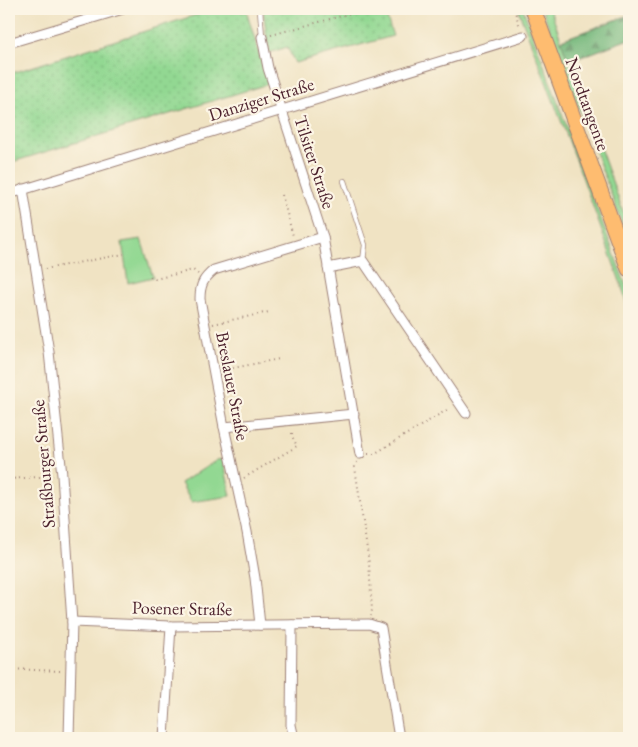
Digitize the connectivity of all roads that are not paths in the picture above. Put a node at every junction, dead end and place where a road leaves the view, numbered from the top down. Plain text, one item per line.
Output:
1 (122, 9) edge
2 (260, 9) edge
3 (533, 9) edge
4 (522, 36) road end
5 (262, 37) joint
6 (9, 44) edge
7 (281, 110) junction
8 (344, 181) dead end
9 (22, 190) junction
10 (9, 194) edge
11 (323, 237) junction
12 (363, 262) junction
13 (328, 268) junction
14 (629, 269) edge
15 (466, 413) dead end
16 (354, 414) junction
17 (224, 427) junction
18 (360, 454) road end
19 (72, 622) junction
20 (260, 625) junction
21 (292, 625) junction
22 (171, 626) junction
23 (69, 738) edge
24 (164, 738) edge
25 (294, 738) edge
26 (399, 738) edge

1 - 6 street
2 - 5 lane
3 - 14 main road, Nordtangente
4 - 7 street, Danziger Straße
5 - 7 street, Tilsiter Straße
7 - 9 street, Danziger Straße
7 - 11 street, Tilsiter Straße
8 - 12 lane
9 - 10 street, Danziger Straße
9 - 19 street, Straßburger Straße
11 - 13 street, Tilsiter Straße
11 - 17 street, Breslauer Straße
12 - 13 street
12 - 15 street
13 - 16 street, Tilsiter Straße
16 - 17 street
16 - 18 street, Tilsiter Straße
17 - 20 street, Breslauer Straße
19 - 22 street, Posener Straße
19 - 23 street, Straßburger Straße
20 - 21 street, Posener Straße
20 - 22 street, Posener Straße
21 - 25 street
21 - 26 street, Posener Straße
22 - 24 street

